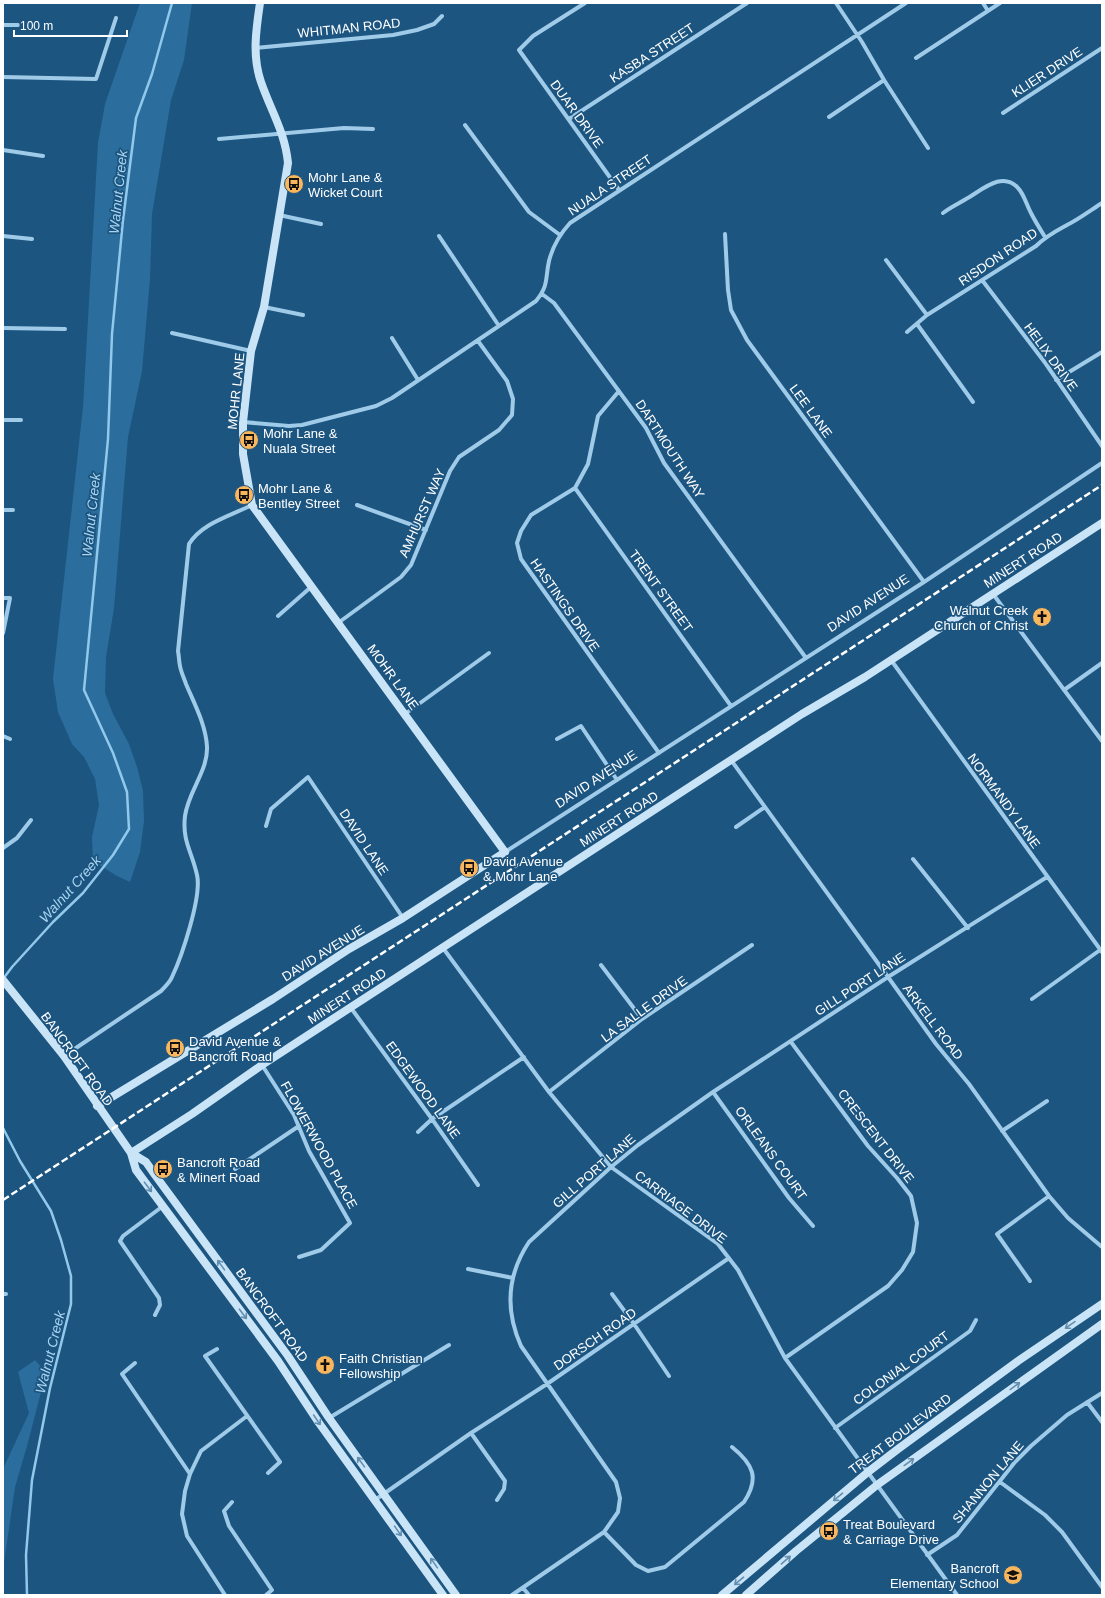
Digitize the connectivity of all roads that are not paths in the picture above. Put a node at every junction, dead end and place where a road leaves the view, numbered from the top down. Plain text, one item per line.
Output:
1 (260, 3) edge
2 (585, 3) edge
3 (746, 3) edge
4 (836, 3) edge
5 (906, 3) edge
6 (982, 3) edge
7 (1000, 3) edge
8 (988, 11) junction
9 (442, 16) dead end
10 (116, 18) dead end
11 (3, 25) edge
12 (18, 25) dead end
13 (857, 35) junction
14 (254, 48) junction
15 (1102, 48) edge
16 (916, 58) dead end
17 (3, 77) edge
18 (884, 80) junction
19 (1003, 113) dead end
20 (829, 117) dead end
21 (569, 119) junction
22 (465, 125) dead end
23 (373, 129) dead end
24 (282, 133) junction
25 (219, 139) dead end
26 (928, 148) dead end
27 (3, 150) edge
28 (43, 156) dead end
29 (619, 190) junction
30 (1102, 203) edge
31 (943, 213) dead end
32 (278, 215) junction
33 (321, 224) dead end
34 (725, 234) dead end
35 (560, 235) junction
36 (3, 236) edge
37 (439, 236) dead end
38 (1045, 237) junction
39 (32, 239) dead end
40 (886, 260) dead end
41 (982, 280) junction
42 (542, 294) junction
43 (264, 307) junction
44 (927, 315) junction
45 (303, 316) dead end
46 (917, 324) junction
47 (499, 326) junction
48 (3, 328) edge
49 (65, 329) dead end
50 (907, 332) dead end
51 (172, 333) dead end
52 (392, 338) dead end
53 (478, 341) junction
54 (251, 352) junction
55 (1102, 352) edge
56 (418, 380) junction
57 (1056, 380) junction
58 (619, 391) junction
59 (973, 402) dead end
60 (3, 420) edge
61 (21, 420) dead end
62 (243, 422) junction
63 (1102, 446) edge
64 (1102, 463) edge
65 (575, 488) junction
66 (357, 505) dead end
67 (252, 506) junction
68 (3, 510) edge
69 (13, 510) dead end
70 (1102, 523) edge
71 (426, 530) junction
72 (924, 582) junction
73 (311, 588) junction
74 (993, 594) junction
75 (3, 598) edge
76 (278, 616) dead end
77 (338, 623) junction
78 (3, 633) edge
79 (489, 653) dead end
80 (806, 658) junction
81 (891, 660) junction
82 (1102, 663) edge
83 (1064, 690) junction
84 (731, 706) junction
85 (405, 714) junction
86 (3, 736) edge
87 (10, 739) dead end
88 (557, 740) dead end
89 (1102, 741) edge
90 (659, 753) junction
91 (731, 760) junction
92 (617, 780) junction
93 (765, 807) junction
94 (31, 820) dead end
95 (266, 826) dead end
96 (736, 827) dead end
97 (3, 848) edge
98 (505, 852) junction
99 (913, 859) dead end
100 (1047, 877) junction
101 (403, 918) junction
102 (968, 928) junction
103 (752, 945) dead end
104 (443, 948) junction
105 (1101, 951) edge
106 (601, 965) dead end
107 (888, 977) junction
108 (3, 980) edge
109 (1032, 999) dead end
110 (350, 1008) junction
111 (642, 1019) junction
112 (791, 1042) junction
113 (64, 1056) junction
114 (524, 1057) junction
115 (262, 1065) junction
116 (550, 1092) junction
117 (713, 1092) junction
118 (1047, 1101) dead end
119 (97, 1106) junction
120 (432, 1119) junction
121 (299, 1126) junction
122 (1002, 1131) junction
123 (418, 1132) dead end
124 (131, 1153) junction
125 (611, 1167) junction
126 (235, 1169) dead end
127 (478, 1185) dead end
128 (1049, 1196) junction
129 (163, 1206) junction
130 (813, 1226) dead end
131 (1102, 1247) edge
132 (299, 1257) dead end
133 (729, 1258) junction
134 (468, 1269) dead end
135 (513, 1278) junction
136 (1030, 1281) dead end
137 (612, 1294) dead end
138 (1102, 1304) edge
139 (155, 1315) dead end
140 (976, 1320) dead end
141 (634, 1324) junction
142 (1102, 1324) edge
143 (449, 1345) dead end
144 (217, 1349) dead end
145 (785, 1358) junction
146 (135, 1363) dead end
147 (669, 1376) dead end
148 (547, 1384) junction
149 (1102, 1393) edge
150 (1087, 1402) junction
151 (247, 1416) junction
152 (329, 1418) junction
153 (1102, 1422) edge
154 (835, 1428) junction
155 (471, 1433) junction
156 (732, 1447) dead end
157 (868, 1472) junction
158 (268, 1473) dead end
159 (190, 1474) junction
160 (1000, 1482) junction
161 (877, 1485) junction
162 (384, 1493) junction
163 (375, 1500) junction
164 (497, 1500) dead end
165 (232, 1502) dead end
166 (604, 1532) junction
167 (927, 1555) junction
168 (1102, 1587) edge
169 (523, 1588) junction
170 (225, 1595) edge
171 (266, 1595) edge
172 (442, 1595) edge
173 (456, 1595) edge
174 (512, 1595) edge
175 (529, 1595) edge
176 (722, 1595) edge
177 (746, 1595) edge
178 (957, 1595) edge

1 - 14 street, MOHR LANE
2 - 21 street, DUAR DRIVE
3 - 21 street, KASBA STREET
4 - 13 street
5 - 13 street, NUALA STREET
6 - 8 street
7 - 8 street
8 - 16 street
9 - 14 street, WHITMAN ROAD
10 - 17 street
11 - 12 street
13 - 18 street
13 - 29 street, NUALA STREET
14 - 24 street, MOHR LANE
15 - 19 street, KLIER DRIVE
18 - 20 street
18 - 26 street
21 - 29 street, DUAR DRIVE
22 - 35 street
23 - 24 street
24 - 25 street
24 - 32 street, MOHR LANE
27 - 28 street
29 - 35 street, NUALA STREET
30 - 38 street, RISDON ROAD
31 - 38 street
32 - 33 street
32 - 43 street, MOHR LANE
34 - 72 street, LEE LANE
35 - 42 street, NUALA STREET
36 - 39 street
37 - 47 street
38 - 41 street, RISDON ROAD
40 - 44 street
41 - 44 street, RISDON ROAD
41 - 57 street, HELIX DRIVE
42 - 47 street
42 - 58 street, DARTMOUTH WAY
43 - 45 street
43 - 54 street, MOHR LANE
44 - 46 street, RISDON ROAD
46 - 50 street, RISDON ROAD
46 - 59 street
47 - 53 street
48 - 49 street
51 - 54 street
52 - 56 street
53 - 56 street
53 - 71 street, AMHURST WAY
54 - 62 street, MOHR LANE
55 - 57 street
56 - 62 street
57 - 63 street, HELIX DRIVE
58 - 65 street
58 - 80 street, DARTMOUTH WAY
60 - 61 street
62 - 67 street, MOHR LANE
64 - 72 street, DAVID AVENUE
65 - 84 street, TRENT STREET
65 - 90 street, HASTINGS DRIVE
66 - 71 street
67 - 73 street, MOHR LANE
67 - 113 street
68 - 69 street
70 - 74 street, MINERT ROAD
71 - 77 street, AMHURST WAY
72 - 80 street, DAVID AVENUE
73 - 76 street
73 - 77 street, MOHR LANE
74 - 81 street, MINERT ROAD
74 - 83 street
75 - 78 street
77 - 85 street, MOHR LANE
79 - 85 street
80 - 84 street, DAVID AVENUE
81 - 91 street, MINERT ROAD
81 - 100 street, NORMANDY LANE
82 - 83 street
83 - 89 street
84 - 90 street, DAVID AVENUE
85 - 98 street, MOHR LANE
86 - 87 street
88 - 92 street
90 - 92 street, DAVID AVENUE
91 - 93 street, ARKELL ROAD
91 - 104 street, MINERT ROAD
92 - 98 street, DAVID AVENUE
93 - 96 street
93 - 107 street, ARKELL ROAD
94 - 97 street
95 - 101 street, DAVID LANE
98 - 101 street, DAVID AVENUE
99 - 102 street
100 - 102 street, GILL PORT LANE
100 - 105 street, NORMANDY LANE
101 - 119 street, DAVID AVENUE
102 - 107 street, GILL PORT LANE
103 - 111 street, LA SALLE DRIVE
104 - 110 street, MINERT ROAD
104 - 114 street, CARRIAGE DRIVE
105 - 109 street
106 - 111 street
107 - 112 street, GILL PORT LANE
107 - 122 street, ARKELL ROAD
108 - 113 street, BANCROFT ROAD
110 - 115 street, MINERT ROAD
110 - 120 street, EDGEWOOD LANE
111 - 116 street, LA SALLE DRIVE
112 - 117 street, GILL PORT LANE
112 - 145 street, CRESCENT DRIVE
113 - 119 street, BANCROFT ROAD
114 - 116 street, CARRIAGE DRIVE
114 - 120 street
115 - 121 street, FLOWERWOOD PLACE
115 - 124 street, MINERT ROAD
116 - 125 street, CARRIAGE DRIVE
117 - 125 street, GILL PORT LANE
117 - 130 street, ORLEANS COURT
118 - 122 street
119 - 124 street, BANCROFT ROAD
120 - 123 street
120 - 127 street, EDGEWOOD LANE
121 - 126 street
121 - 132 street, FLOWERWOOD PLACE
122 - 128 street, ARKELL ROAD
124 -> 129 street, BANCROFT ROAD
152 -> 124 street, BANCROFT ROAD
125 - 133 street, CARRIAGE DRIVE
125 - 135 street, GILL PORT LANE
128 - 131 street, ARKELL ROAD
128 - 136 street
129 - 139 street
129 -> 163 street, BANCROFT ROAD
133 - 141 street, DORSCH ROAD
133 - 145 street, CARRIAGE DRIVE
134 - 135 street
135 - 148 street, GILL PORT LANE
137 - 141 street
138 -> 157 street, TREAT BOULEVARD
140 - 154 street, COLONIAL COURT
141 - 147 street
141 - 148 street, DORSCH ROAD
161 -> 142 street, TREAT BOULEVARD
143 - 152 street
144 - 151 street
145 - 154 street, CARRIAGE DRIVE
146 - 159 street
148 - 155 street, DORSCH ROAD
148 - 166 street, GILL PORT LANE
149 - 150 street, SHANNON LANE
150 - 153 street
150 - 160 street, SHANNON LANE
151 - 158 street
151 - 159 street
162 -> 152 street, BANCROFT ROAD
154 - 157 street, CARRIAGE DRIVE
155 - 162 street, DORSCH ROAD
155 - 164 street
156 - 166 street
157 - 161 street, CARRIAGE DRIVE
157 -> 176 street, TREAT BOULEVARD
159 - 170 street
160 - 167 street, SHANNON LANE
160 - 168 street
161 - 167 street, CARRIAGE DRIVE
177 -> 161 street, TREAT BOULEVARD
162 - 163 street, DORSCH ROAD
173 -> 162 street, BANCROFT ROAD
163 -> 172 street, BANCROFT ROAD
165 - 171 street
166 - 169 street, GILL PORT LANE
167 - 178 street, CARRIAGE DRIVE
169 - 174 street, GILL PORT LANE
169 - 175 street

